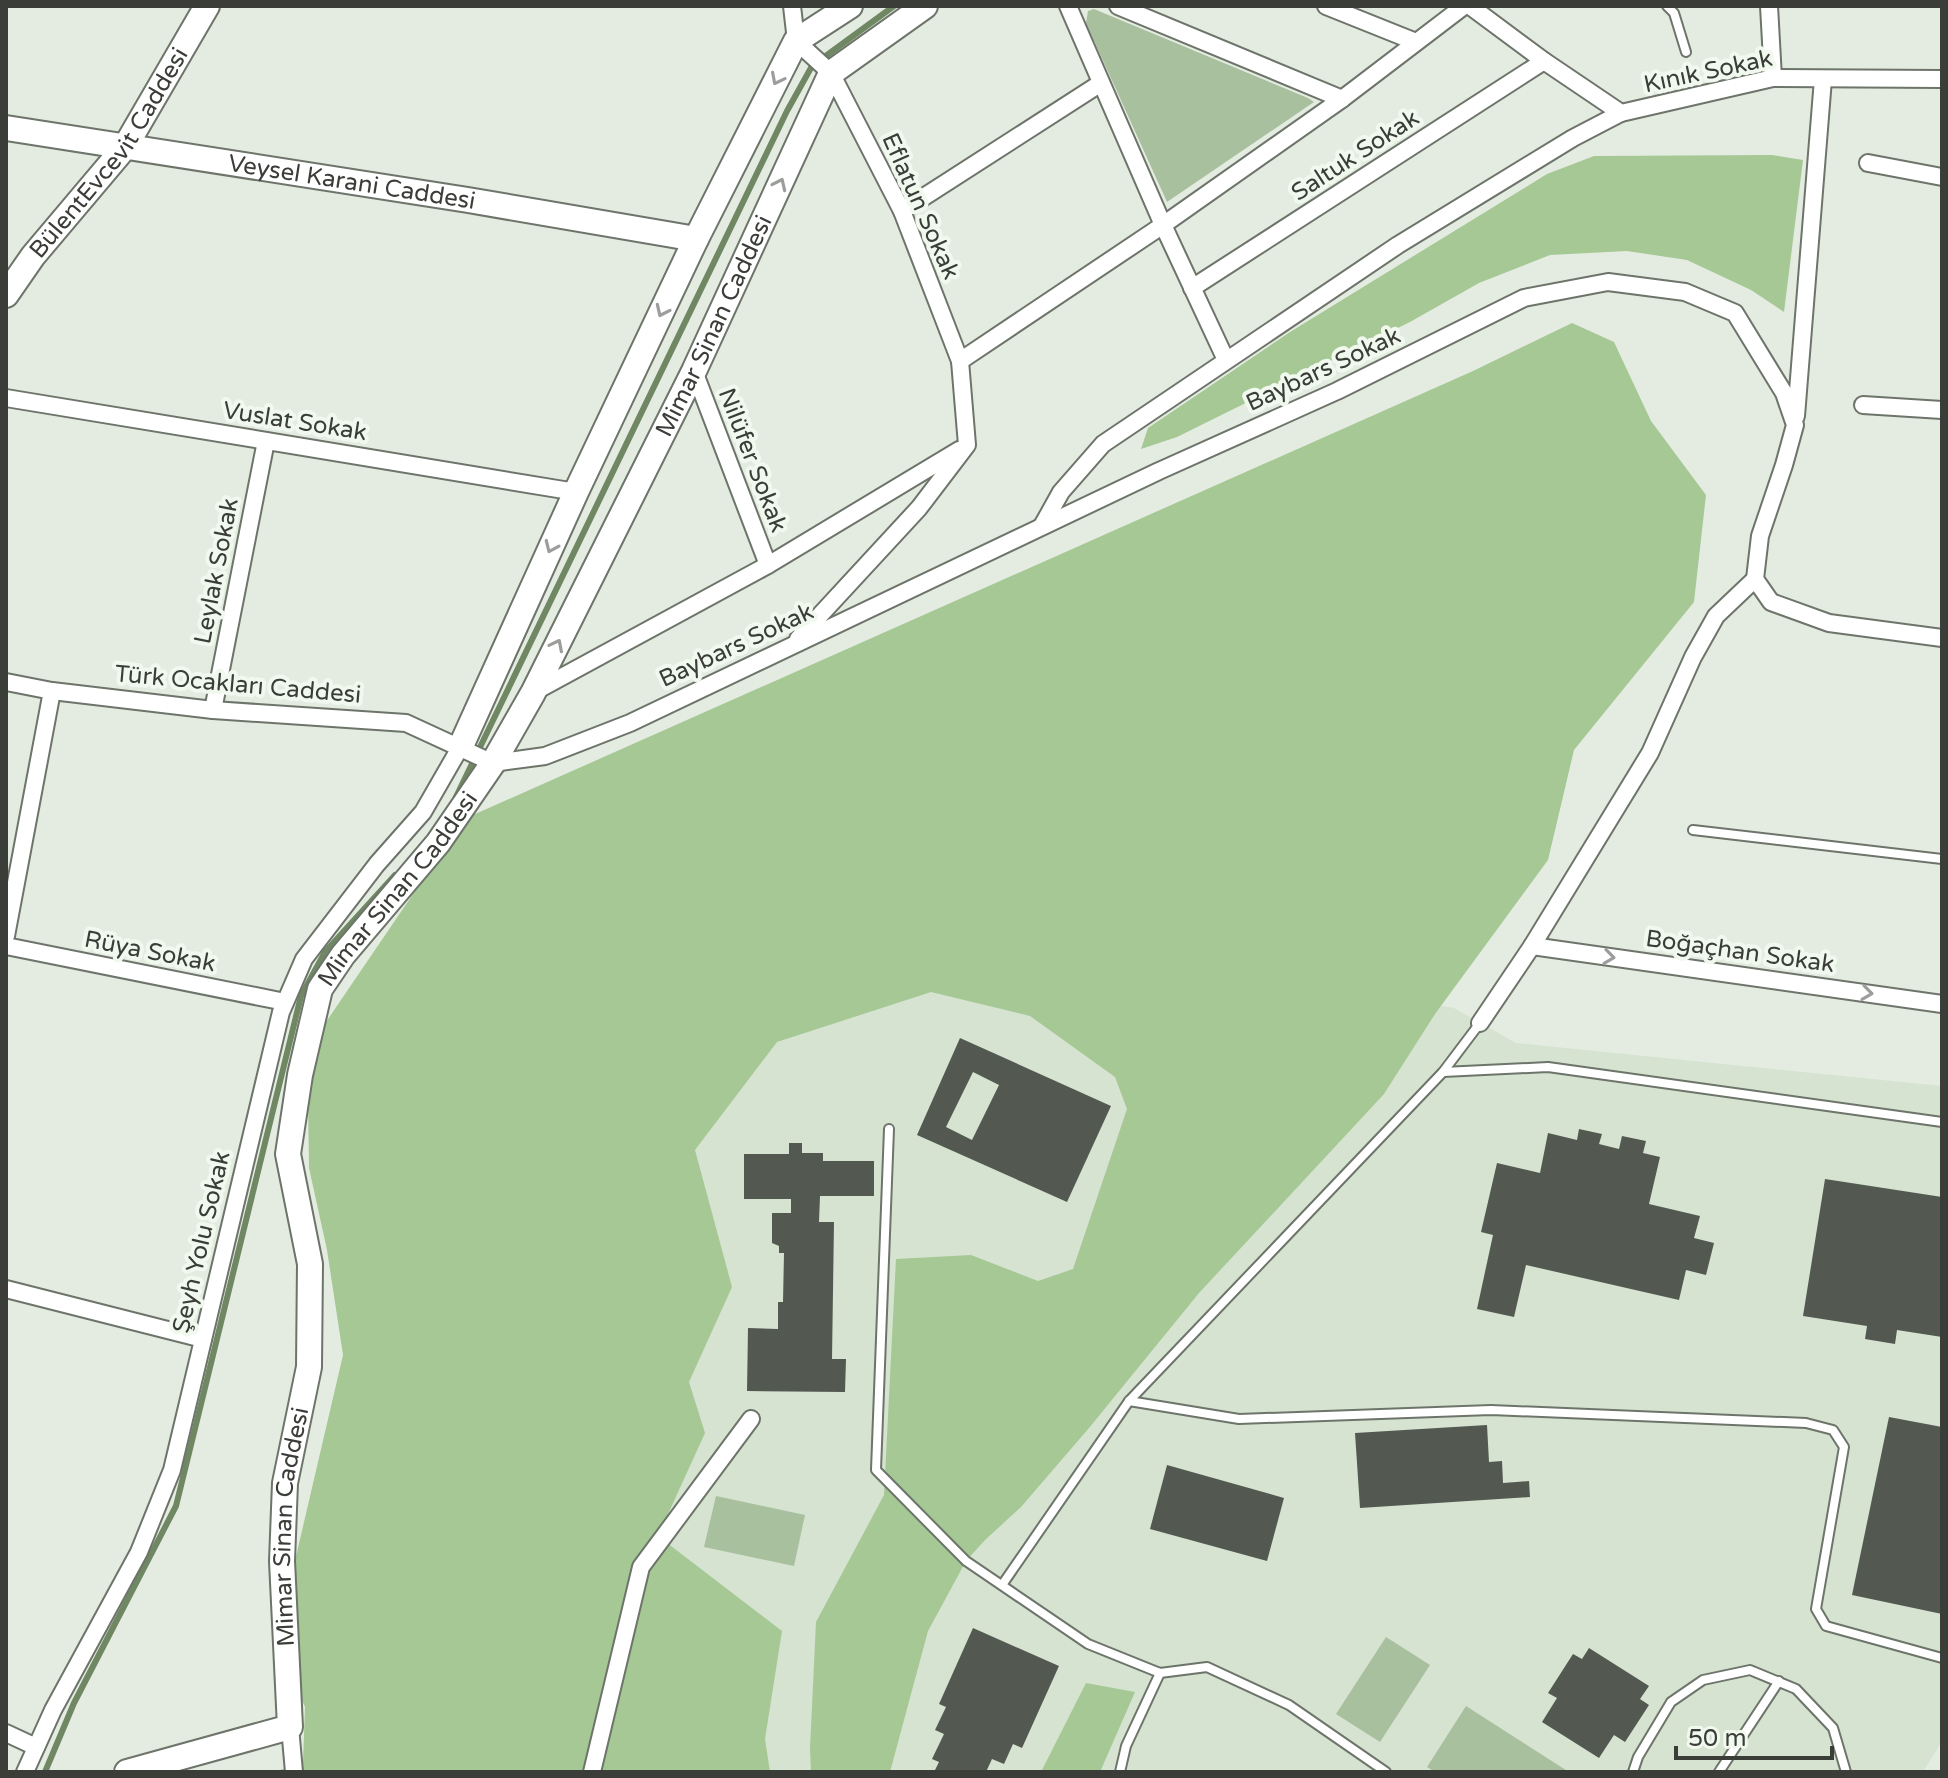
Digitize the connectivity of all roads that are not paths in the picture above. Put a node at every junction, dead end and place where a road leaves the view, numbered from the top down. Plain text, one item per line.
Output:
1 (207, 6) edge
2 (792, 6) edge
3 (850, 6) edge
4 (925, 6) edge
5 (1068, 6) edge
6 (1118, 6) edge
7 (1326, 6) edge
8 (1467, 6) edge
9 (1667, 6) edge
10 (1769, 6) edge
11 (796, 41) junction
12 (1416, 42) junction
13 (1686, 52) dead end
14 (1544, 61) junction
15 (831, 73) junction
16 (1773, 78) junction
17 (1823, 79) junction
18 (1942, 79) edge
19 (1101, 83) junction
20 (1342, 99) junction
21 (1621, 113) junction
22 (6, 128) edge
23 (125, 147) junction
24 (1868, 163) dead end
25 (1942, 177) edge
26 (902, 211) junction
27 (1163, 225) junction
28 (696, 239) junction
29 (1192, 288) junction
30 (6, 295) edge
31 (1226, 360) junction
32 (960, 361) junction
33 (694, 371) junction
34 (6, 398) edge
35 (1863, 405) dead end
36 (1942, 410) edge
37 (1795, 425) junction
38 (266, 441) junction
39 (967, 445) junction
40 (576, 492) junction
41 (1041, 527) junction
42 (768, 565) junction
43 (1755, 579) junction
44 (1942, 638) edge
45 (792, 646) junction
46 (6, 682) edge
47 (52, 691) junction
48 (533, 693) junction
49 (213, 710) junction
50 (461, 746) junction
51 (493, 763) junction
52 (1693, 830) dead end
53 (1942, 859) edge
54 (6, 936) edge
55 (6, 946) edge
56 (1532, 946) junction
57 (285, 1002) junction
58 (1942, 1004) edge
59 (1480, 1023) joint
60 (1443, 1072) junction
61 (1942, 1122) edge
62 (889, 1129) dead end
63 (6, 1289) edge
64 (203, 1339) junction
65 (1129, 1401) junction
66 (751, 1419) dead end
67 (1002, 1585) junction
68 (1942, 1658) edge
69 (1160, 1673) junction
70 (1779, 1681) junction
71 (290, 1727) junction
72 (6, 1733) edge
73 (36, 1747) junction
74 (25, 1772) edge
75 (127, 1772) edge
76 (294, 1772) edge
77 (592, 1772) edge
78 (1120, 1772) edge
79 (1386, 1772) edge
80 (1633, 1772) edge
81 (1719, 1772) edge
82 (1846, 1772) edge

1 - 23 street, BülentEvcevit Caddesi
2 - 11 street
3 - 11 street
4 - 15 street, Mimar Sinan Caddesi
5 - 19 street
6 - 20 street
7 - 12 street
8 - 12 street
8 - 14 street, Kınık Sokak
9 - 13 lane
10 - 16 street
11 - 15 street
11 -> 28 street, Mimar Sinan Caddesi
12 - 20 street
14 - 21 street, Kınık Sokak
14 - 29 street, Saltuk Sokak
15 - 26 street, Eflatun Sokak
33 -> 15 street, Mimar Sinan Caddesi
16 - 17 street, Kınık Sokak
16 - 21 street, Kınık Sokak
17 - 18 street, Kınık Sokak
17 - 37 street
19 - 26 street
19 - 27 street
20 - 27 street
21 - 31 street
22 - 23 street, Veysel Karani Caddesi
23 - 28 street, Veysel Karani Caddesi
23 - 30 street, BülentEvcevit Caddesi
24 - 25 street
26 - 32 street, Eflatun Sokak
27 - 29 street
27 - 32 street
28 -> 40 street, Mimar Sinan Caddesi
29 - 31 street
31 - 41 street
32 - 39 street, Eflatun Sokak
33 - 42 street, Nilüfer Sokak
48 -> 33 street, Mimar Sinan Caddesi
34 - 38 street, Vuslat Sokak
35 - 36 street
37 - 41 street, Baybars Sokak
37 - 43 street
38 - 40 street, Vuslat Sokak
38 - 49 street, Leylak Sokak
39 - 42 street
39 - 45 street
40 -> 50 street, Mimar Sinan Caddesi
41 - 45 street, Baybars Sokak
42 - 48 street
43 - 44 street
43 - 56 street
45 - 51 street, Baybars Sokak
46 - 47 street, Türk Ocakları Caddesi
47 - 49 street, Türk Ocakları Caddesi
47 - 54 street
48 - 51 street, Mimar Sinan Caddesi
49 - 50 street, Türk Ocakları Caddesi
50 - 51 street, Türk Ocakları Caddesi
50 - 57 street, Şeyh Yolu Sokak
51 - 71 street, Mimar Sinan Caddesi
52 - 53 lane
55 - 57 street, Rüya Sokak
56 -> 58 street, Boğaçhan Sokak
56 - 59 street
57 - 64 street, Şeyh Yolu Sokak
59 - 60 lane
60 - 61 lane
60 - 65 lane
62 - 67 lane
63 - 64 street
64 - 73 street, Şeyh Yolu Sokak
65 - 67 lane
65 - 68 lane
66 - 77 street
67 - 69 lane
69 - 78 lane
69 - 79 lane
70 - 80 lane
70 - 81 lane
70 - 82 lane
71 - 75 street
71 - 76 street
72 - 73 street
73 - 74 street, Şeyh Yolu Sokak

